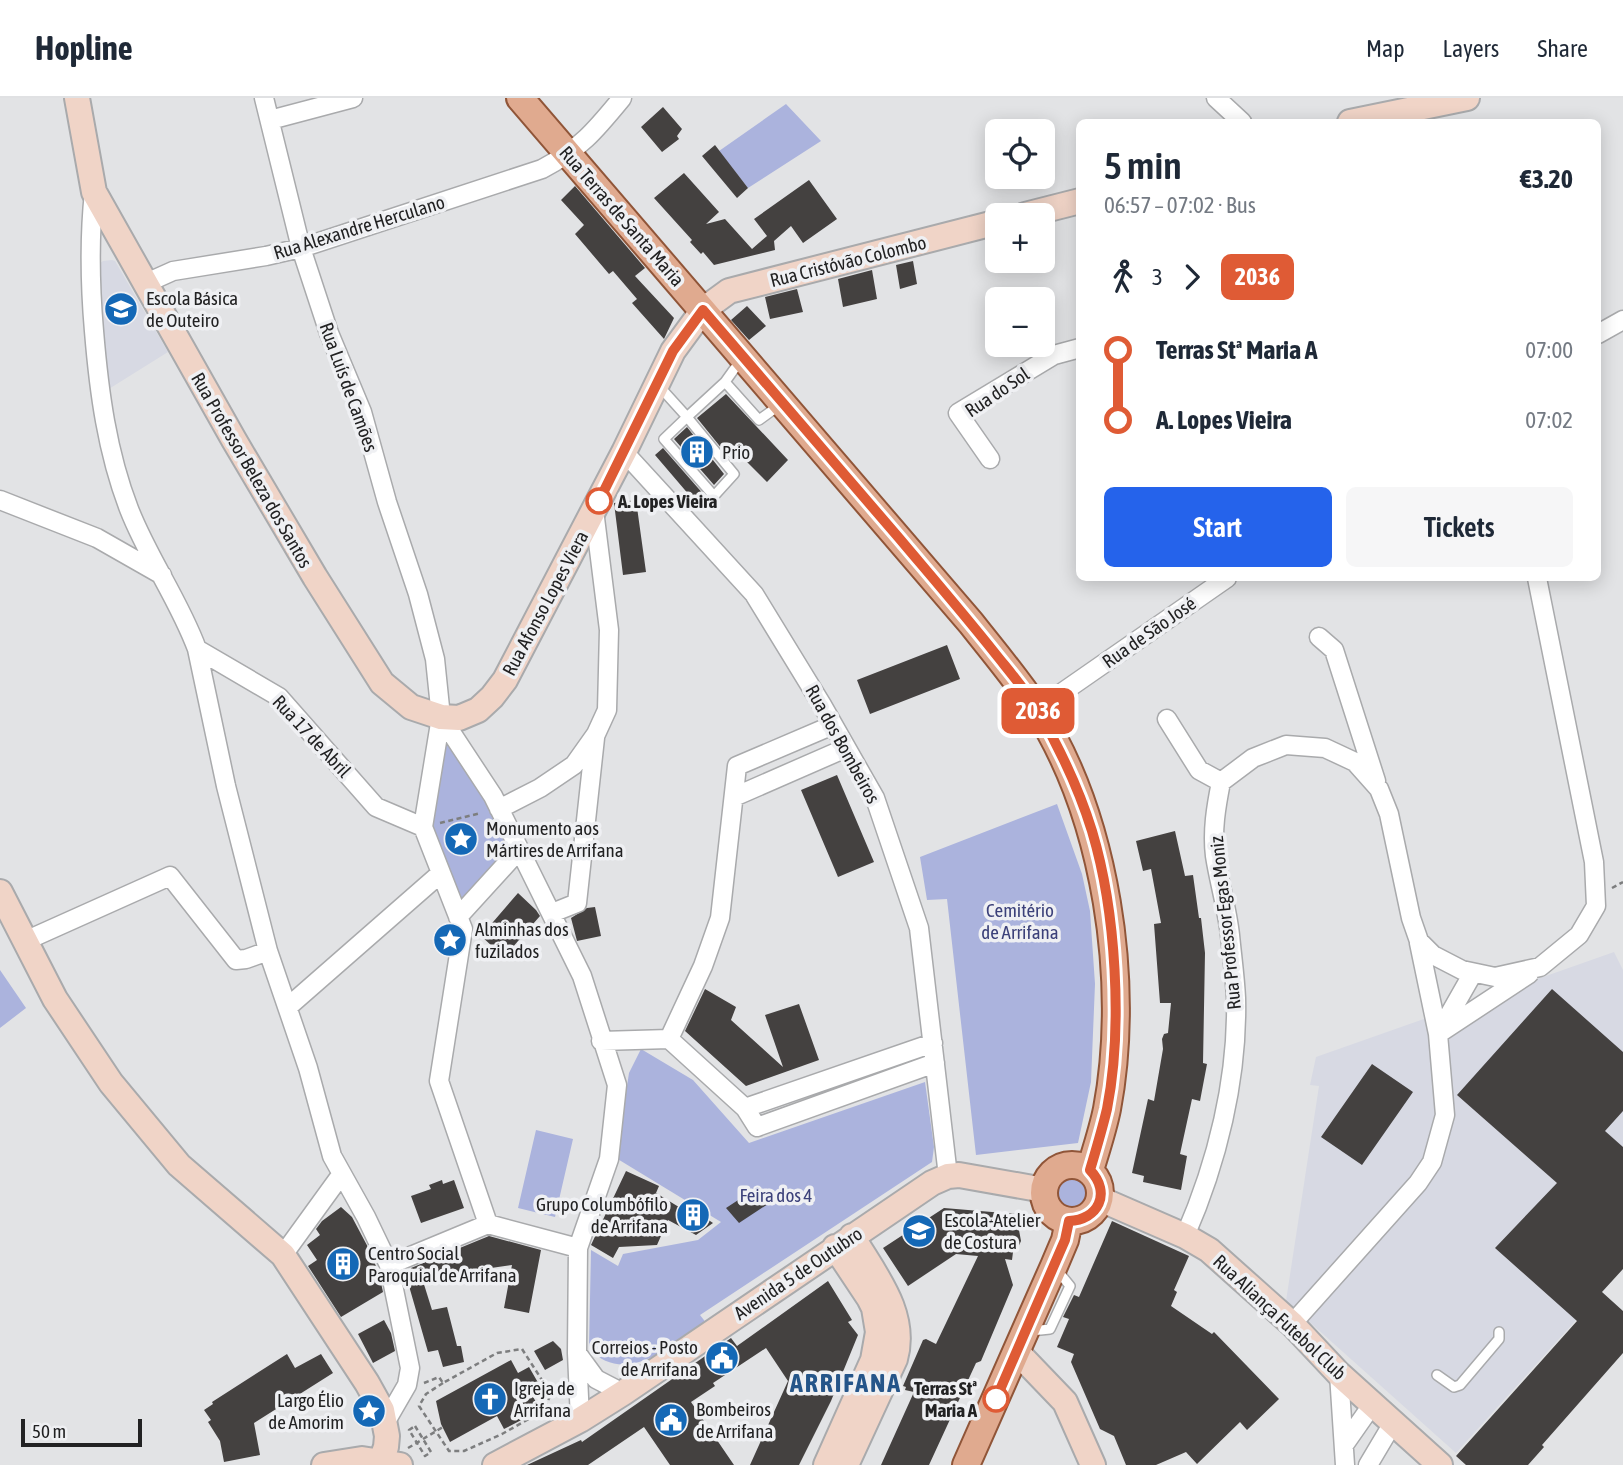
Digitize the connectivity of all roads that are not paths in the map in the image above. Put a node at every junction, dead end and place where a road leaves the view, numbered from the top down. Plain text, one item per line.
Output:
1 (77, 98) edge
2 (264, 98) edge
3 (353, 98) edge
4 (520, 98) edge
5 (622, 98) edge
6 (1216, 98) edge
7 (1467, 98) edge
8 (1239, 119) edge
9 (1365, 119) edge
10 (270, 120) junction
11 (569, 155) junction
12 (94, 192) junction
13 (1076, 202) edge
14 (1055, 207) edge
15 (985, 225) edge
16 (301, 248) junction
17 (144, 284) junction
18 (703, 310) junction
19 (1623, 320) edge
20 (1601, 332) edge
21 (1076, 349) edge
22 (743, 356) junction
23 (725, 382) junction
24 (658, 384) junction
25 (783, 402) junction
26 (687, 417) junction
27 (624, 453) junction
28 (990, 459) dead end
29 (0, 500) edge
30 (594, 510) junction
31 (163, 575) junction
32 (1223, 581) edge
33 (1539, 581) edge
34 (1319, 637) dead end
35 (197, 649) junction
36 (1037, 710) junction
37 (441, 717) junction
38 (1167, 719) dead end
39 (833, 725) junction
40 (596, 734) junction
41 (846, 748) junction
42 (1221, 782) junction
43 (1379, 789) junction
44 (734, 797) junction
45 (499, 808) junction
46 (423, 827) junction
47 (519, 850) junction
48 (441, 873) junction
49 (0, 892) edge
50 (557, 911) dead end
51 (458, 917) junction
52 (25, 941) junction
53 (1419, 941) junction
54 (268, 951) junction
55 (1540, 967) junction
56 (1473, 973) junction
57 (289, 1006) junction
58 (1438, 1034) junction
59 (669, 1039) junction
60 (601, 1041) junction
61 (933, 1043) junction
62 (934, 1063) junction
63 (816, 1084) junction
64 (823, 1103) junction
65 (745, 1108) junction
66 (1090, 1170) junction
67 (341, 1175) junction
68 (948, 1176) junction
69 (1044, 1190) junction
70 (1100, 1199) junction
71 (1069, 1221) junction
72 (488, 1224) junction
73 (1185, 1236) junction
74 (844, 1242) junction
75 (578, 1248) junction
76 (282, 1255) junction
77 (389, 1265) junction
78 (1292, 1324) junction
79 (1499, 1332) dead end
80 (1021, 1342) junction
81 (577, 1353) junction
82 (1339, 1374) junction
83 (1437, 1375) dead end
84 (623, 1393) junction
85 (1372, 1405) junction
86 (580, 1420) junction
87 (385, 1423) junction
88 (1393, 1423) junction
89 (1344, 1445) junction
90 (392, 1460) edge
91 (324, 1465) edge
92 (495, 1465) edge
93 (826, 1465) edge
94 (846, 1465) edge
95 (966, 1465) edge
96 (1093, 1465) edge
97 (1345, 1465) edge
98 (1368, 1465) edge
99 (1440, 1465) edge

1 - 12 street, Rua Professor Beleza dos Santos
2 - 10 street, Rua Luís de Camões
3 - 10 street
4 - 11 main road, Rua Terras de Santa Maria
5 - 11 street, Rua Alexandre Herculano
6 - 8 street
7 - 9 street
10 - 16 street, Rua Luís de Camões
11 - 16 street, Rua Alexandre Herculano
11 - 18 main road, Rua Terras de Santa Maria
12 - 17 street, Rua Professor Beleza dos Santos
12 - 31 street
13 - 14 street
15 - 18 street, Rua Cristóvão Colombo
16 - 17 street, Rua Alexandre Herculano
16 - 37 street, Rua Luís de Camões
17 - 37 street, Rua Professor Beleza dos Santos
18 - 22 main road, Rua Terras de Santa Maria
18 - 24 street, Rua Afonso Lopes Viera
19 - 20 street
21 - 28 street, Rua do Sol
22 - 23 lane
22 - 25 main road, Rua Terras de Santa Maria
23 - 25 lane
23 - 26 lane
24 - 26 lane
24 - 27 street, Rua Afonso Lopes Viera
25 - 36 main road, Rua Terras de Santa Maria
26 - 26 lane
27 - 30 street, Rua Afonso Lopes Viera
27 - 39 street, Rua dos Bombeiros
29 - 31 street
30 - 37 street, Rua Afonso Lopes Viera
30 - 40 street
31 - 35 street
32 - 36 street, Rua de São José
33 - 55 street
34 - 43 street
35 - 46 street, Rua 17 de Abril
35 - 54 street
36 - 66 main road, Rua Terras de Santa Maria
37 - 45 street
37 - 46 street
38 - 42 street
39 - 41 street, Rua dos Bombeiros
39 - 44 street
40 - 45 street
40 - 50 street
41 - 44 street
41 - 61 street, Rua dos Bombeiros
42 - 43 street
42 - 73 street, Rua Professor Egas Moniz
43 - 53 street
44 - 59 street
45 - 47 street
46 - 48 street
47 - 51 street
47 - 60 street
48 - 51 street
48 - 57 street
49 - 52 street
51 - 72 street
52 - 54 street
52 - 76 street
53 - 56 street
53 - 58 street
54 - 57 street
55 - 56 street
55 - 58 street
56 - 58 street
57 - 67 street
58 - 78 street
59 - 60 street
59 - 65 street
60 - 75 street
61 - 62 street, Rua dos Bombeiros
61 - 63 street
62 - 64 street
62 - 68 street, Rua dos Bombeiros
63 - 64 street
63 - 65 street
64 - 65 street
66 - 69 main road
66 - 70 main road
67 - 76 street
67 - 77 street
68 - 69 street
68 - 74 street, Avenida 5 de Outubro
69 - 71 main road
70 - 71 main road
70 - 73 street, Rua Aliança Futebol Club
71 - 80 main road
72 - 75 street
72 - 77 street
73 - 78 street, Rua Aliança Futebol Club
74 - 84 street, Avenida 5 de Outubro
74 - 93 street
74 - 94 street
75 - 81 street
76 - 87 street
77 - 87 street
78 - 82 street, Rua Aliança Futebol Club
79 - 83 lane
80 - 95 main road
80 - 96 street
81 - 84 street
81 - 86 street
82 - 85 street, Rua Aliança Futebol Club
82 - 89 street
84 - 86 street, Avenida 5 de Outubro
85 - 88 street, Rua Aliança Futebol Club
85 - 89 street
86 - 92 street, Avenida 5 de Outubro
87 - 90 street
88 - 98 street
88 - 99 street, Rua Aliança Futebol Club
89 - 97 street
90 - 91 street

